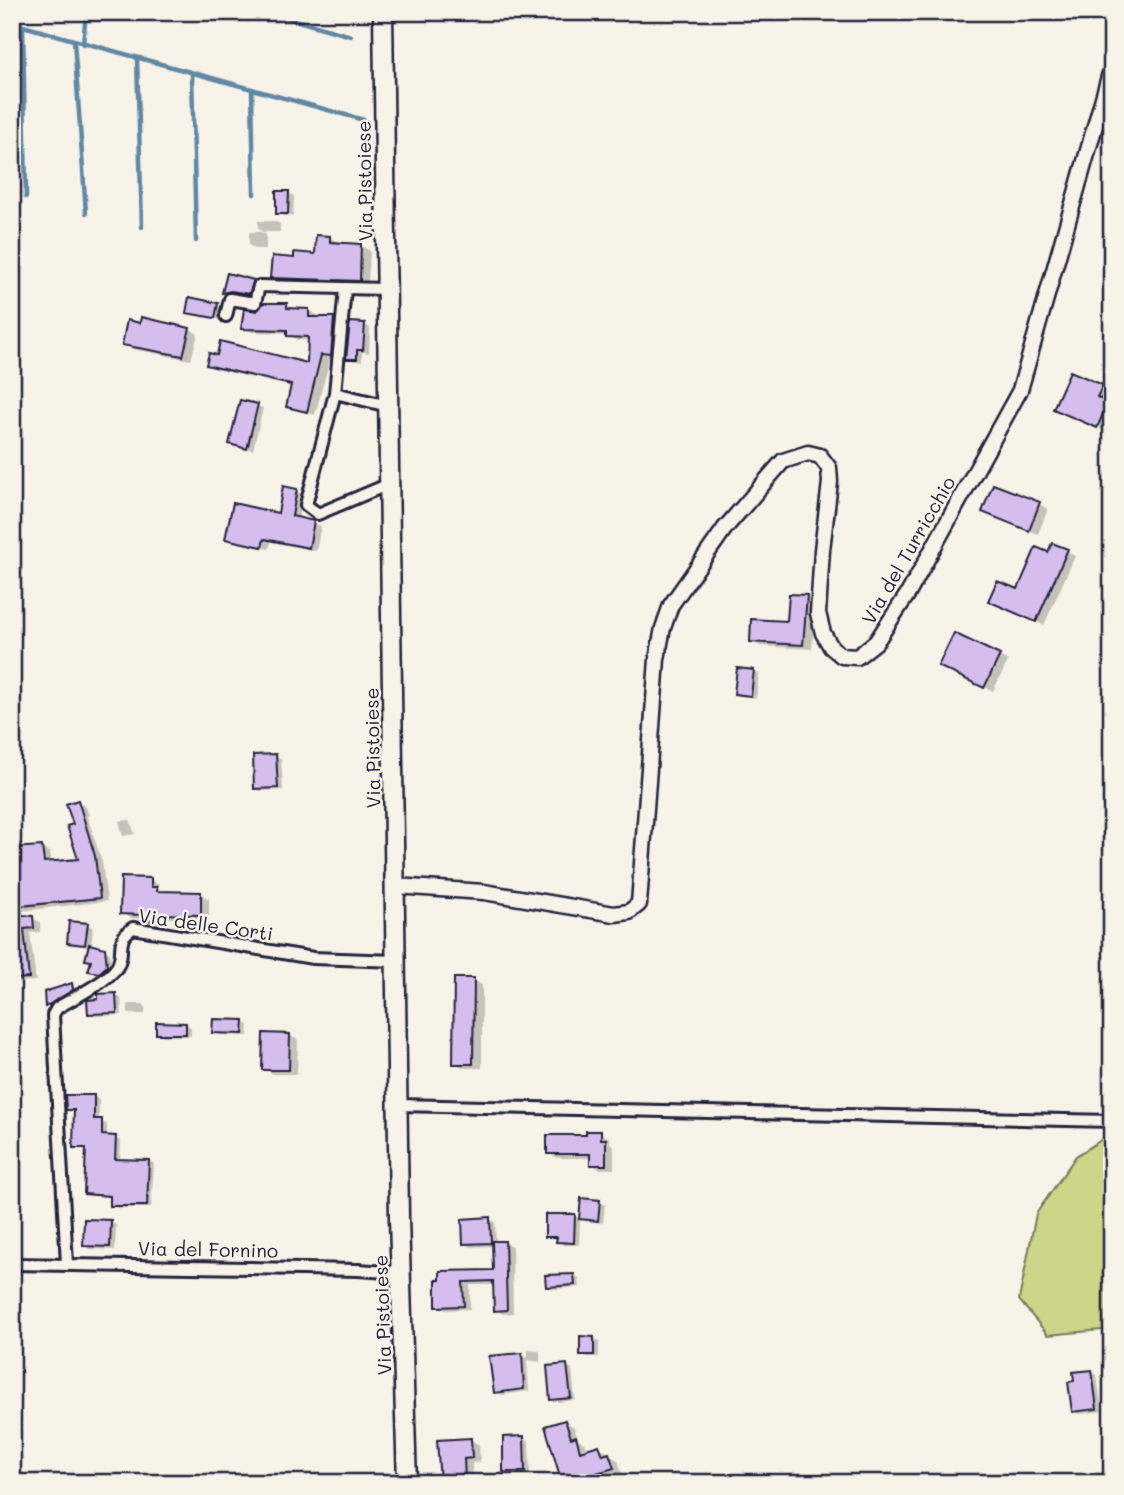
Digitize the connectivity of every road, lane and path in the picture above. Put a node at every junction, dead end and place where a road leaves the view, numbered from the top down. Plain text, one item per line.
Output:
1 (383, 12) edge
2 (1112, 66) edge
3 (345, 289) junction
4 (386, 289) junction
5 (226, 316) dead end
6 (335, 393) junction
7 (388, 406) junction
8 (389, 484) junction
9 (395, 886) junction
10 (396, 961) junction
11 (398, 1105) junction
12 (1112, 1121) edge
13 (12, 1264) edge
14 (67, 1264) junction
15 (402, 1273) junction
16 (407, 1483) edge

1 - 4 main road, Via Pistoiese
2 - 9 street, Via del Turricchio
3 - 4 street
3 - 5 street
3 - 6 street
4 - 7 main road, Via Pistoiese
6 - 7 street
6 - 8 street
7 - 8 main road, Via Pistoiese
8 - 9 main road, Via Pistoiese
9 - 10 main road, Via Pistoiese
10 - 11 main road, Via Pistoiese
10 - 14 street, Via delle Corti
11 - 12 street
11 - 15 main road, Via Pistoiese
13 - 14 street, Via del Fornino
14 - 15 street, Via del Fornino
15 - 16 main road, Via Pistoiese

